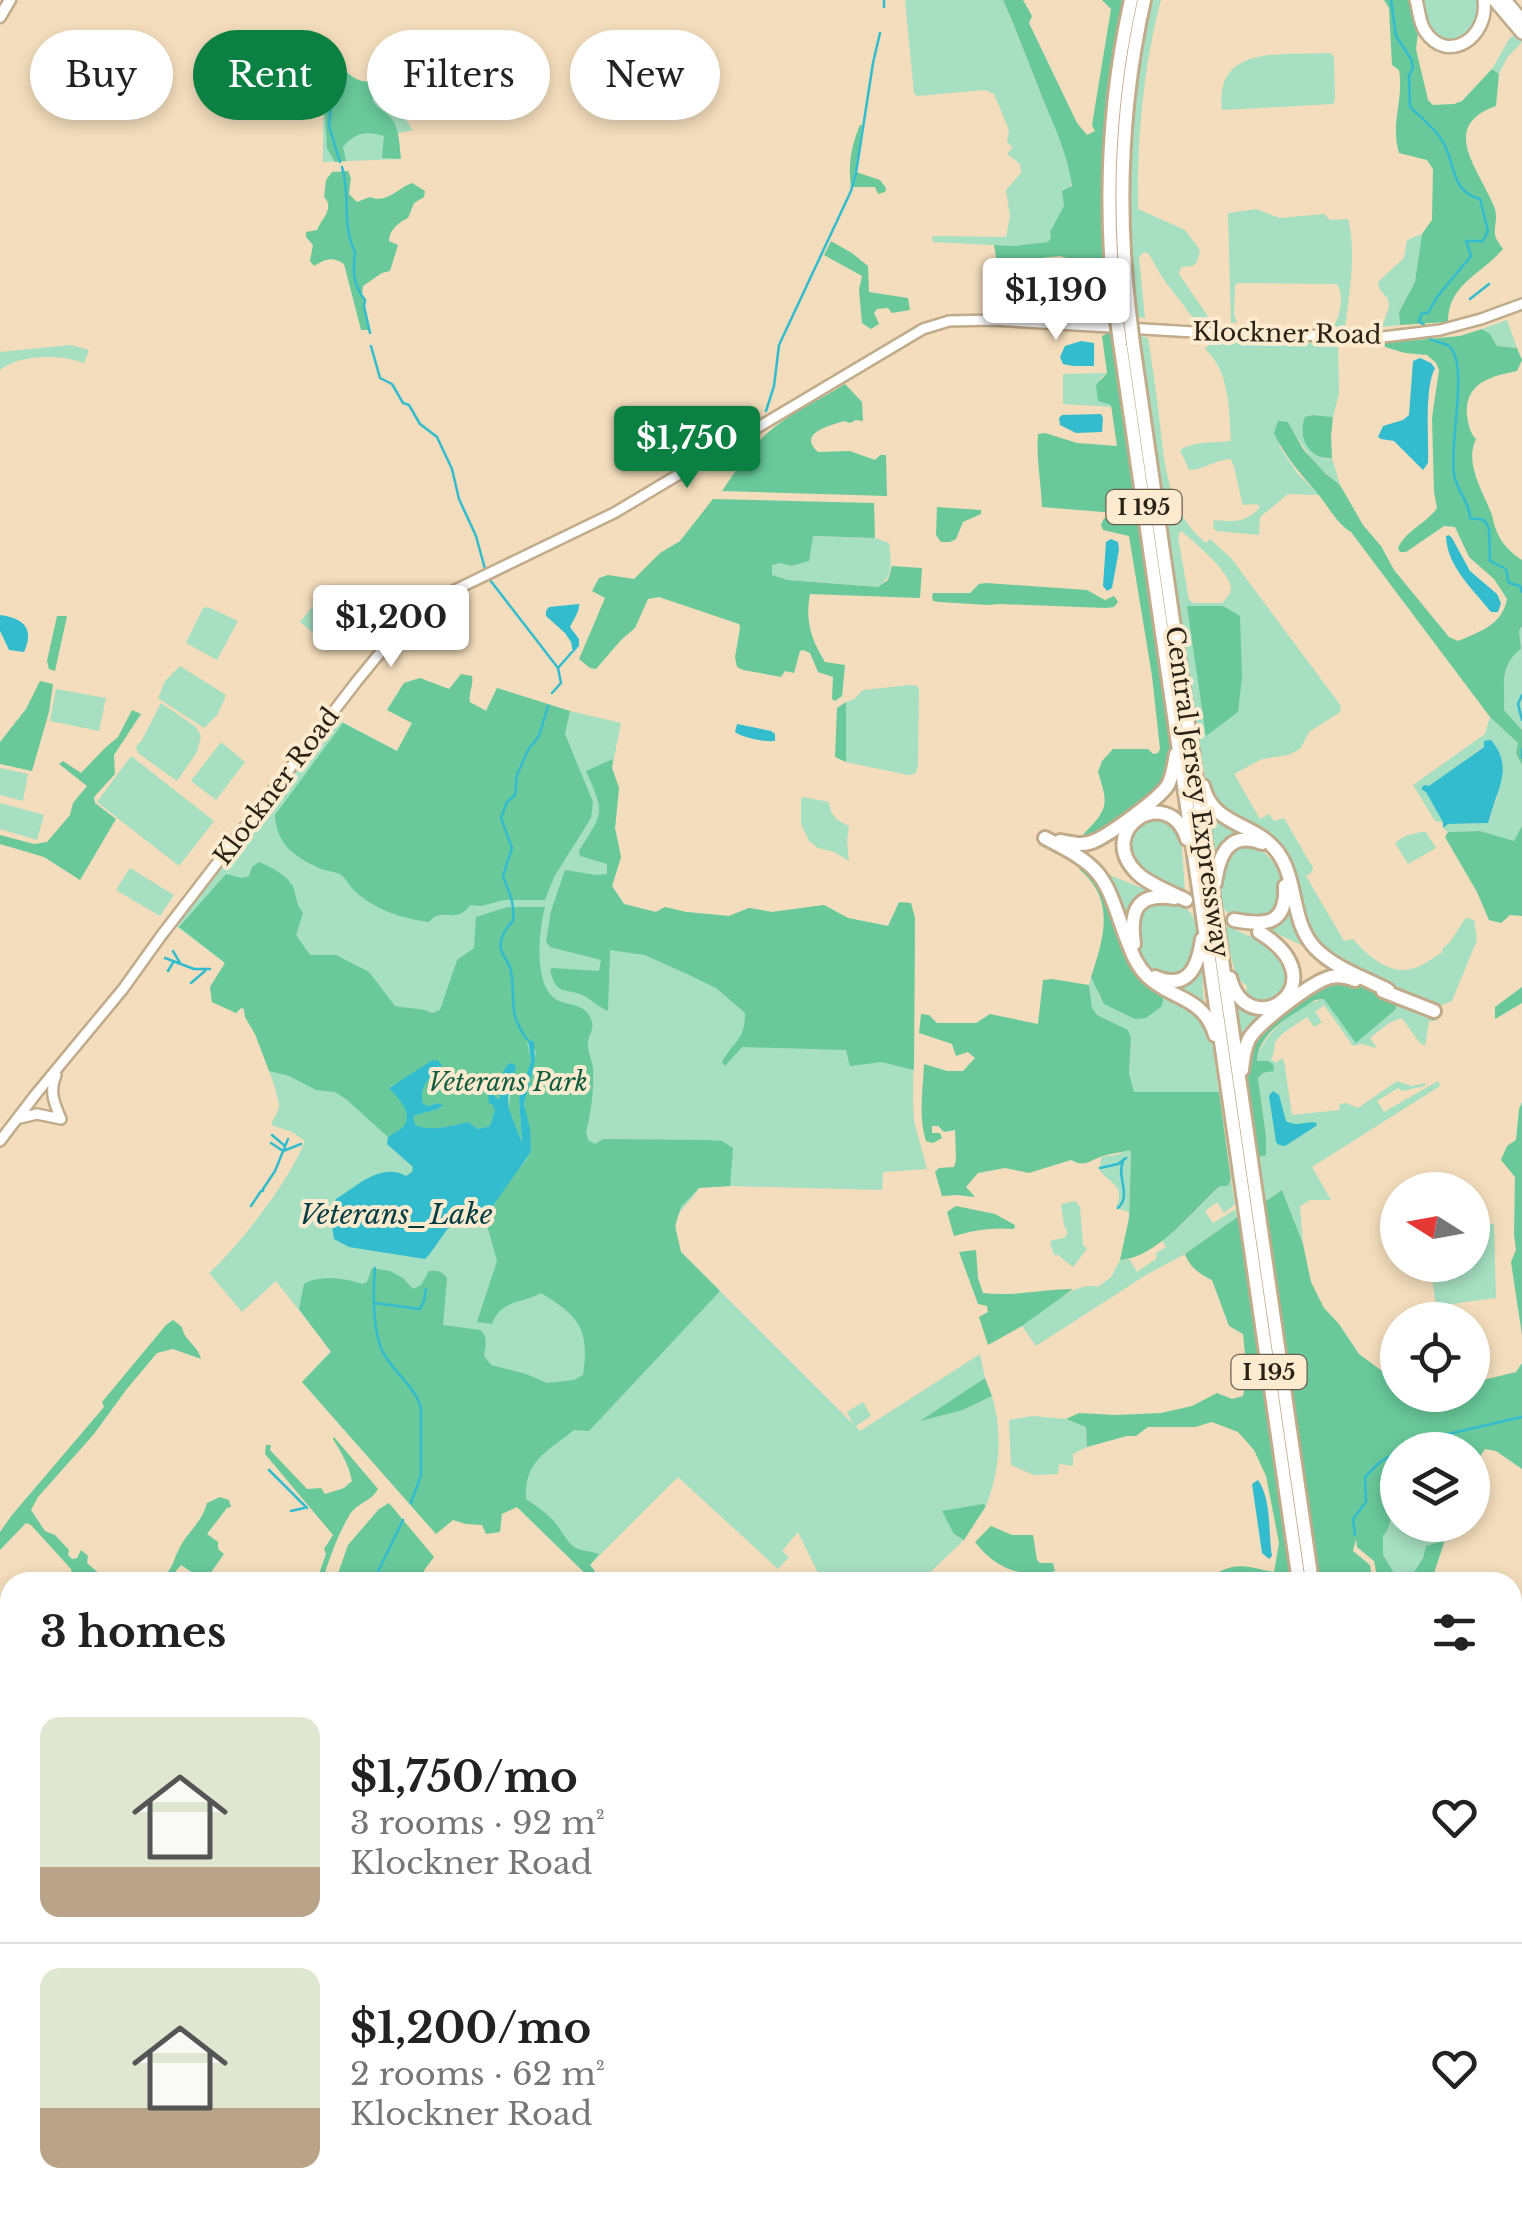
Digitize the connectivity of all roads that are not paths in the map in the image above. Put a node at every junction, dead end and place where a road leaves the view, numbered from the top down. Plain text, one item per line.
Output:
1 (10, 0) edge
2 (1131, 0) edge
3 (1144, 0) edge
4 (1416, 0) edge
5 (1484, 0) edge
6 (1494, 0) edge
7 (1504, 0) edge
8 (0, 17) edge
9 (1522, 20) edge
10 (1522, 32) edge
11 (1522, 304) edge
12 (1122, 312) junction
13 (1174, 671) junction
14 (1200, 896) junction
15 (1215, 910) junction
16 (1234, 920) dead end
17 (1204, 921) junction
18 (1259, 932) dead end
19 (1219, 940) junction
20 (1388, 990) dead end
21 (1434, 1010) dead end
22 (61, 1063) junction
23 (17, 1119) junction
24 (0, 1141) edge
25 (1245, 1164) junction
26 (1298, 1572) edge
27 (1310, 1572) edge

1 - 8 main road
2 - 12 highway, Central Jersey Expressway / I 195
3 - 12 highway, Central Jersey Expressway / I 195
4 - 5 highway
6 - 10 highway
7 - 9 highway
11 - 22 main road, Klockner Road
12 - 13 highway, Central Jersey Expressway / I 195, bridge
13 - 14 highway, Central Jersey Expressway / I 195
13 - 15 highway, Central Jersey Expressway / I 195
13 - 20 highway
13 - 25 highway
14 - 17 highway, Central Jersey Expressway / I 195
14 - 17 highway
15 - 16 highway
15 - 19 highway, Central Jersey Expressway / I 195
17 - 25 highway, Central Jersey Expressway / I 195
18 - 19 highway
19 - 25 highway, Central Jersey Expressway / I 195
21 - 25 highway
22 - 23 main road, Klockner Road
22 - 23 main road
23 - 24 main road, Klockner Road
25 - 26 highway, Central Jersey Expressway / I 195
25 - 27 highway, Central Jersey Expressway / I 195

